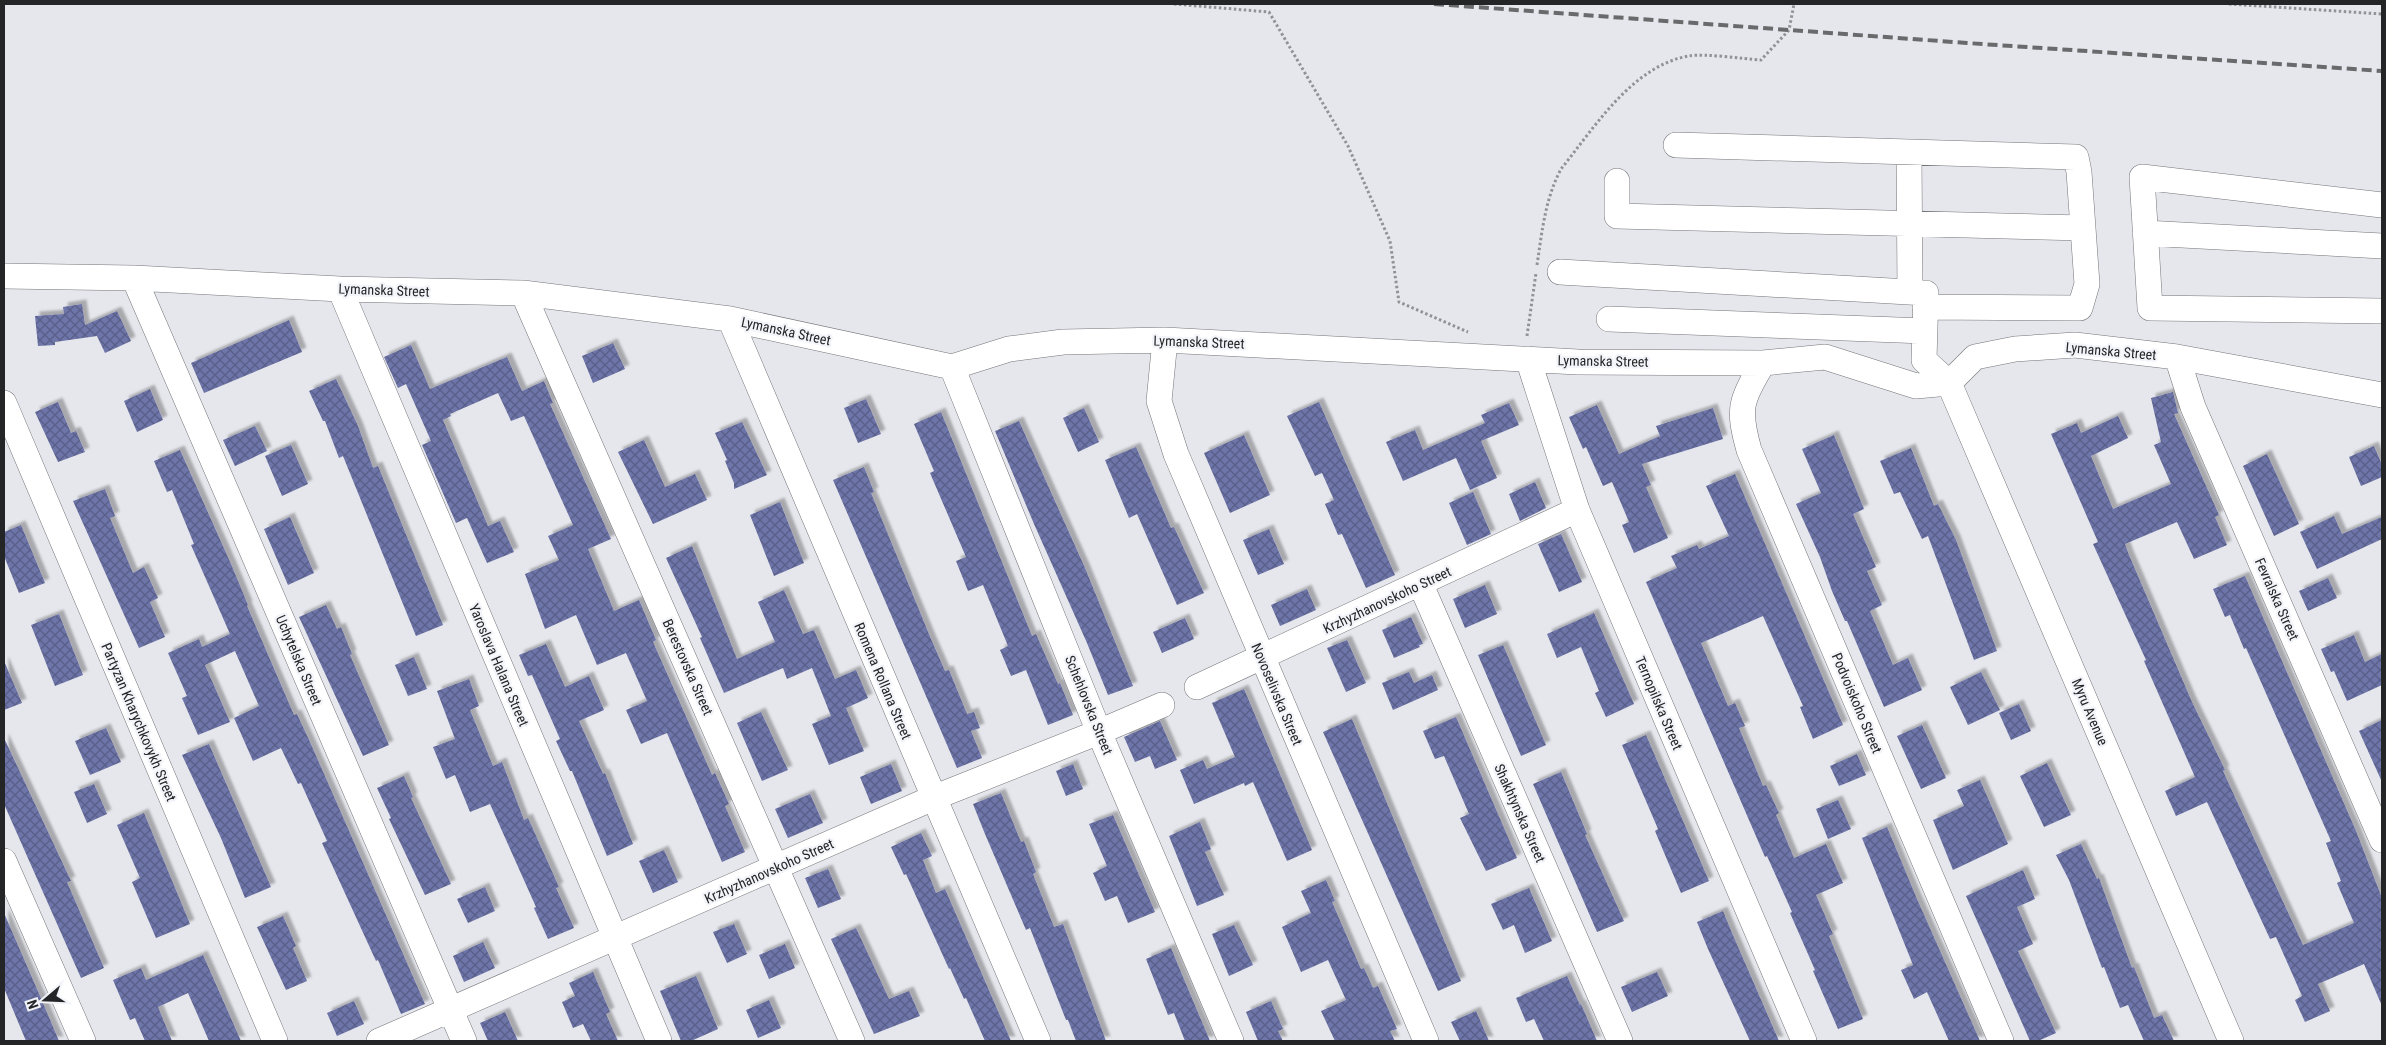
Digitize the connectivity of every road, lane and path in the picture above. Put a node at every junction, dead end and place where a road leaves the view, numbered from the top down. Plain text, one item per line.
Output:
1 (1174, 4) edge
2 (1794, 4) edge
3 (2229, 4) edge
4 (2382, 14) edge
5 (1761, 60) dead end
6 (1676, 145) dead end
7 (1909, 152) junction
8 (1617, 181) dead end
9 (2382, 205) edge
10 (1910, 223) junction
11 (2083, 228) junction
12 (2145, 233) junction
13 (2382, 246) edge
14 (1560, 272) dead end
15 (4, 276) edge
16 (134, 278) junction
17 (340, 289) junction
18 (523, 293) junction
19 (1918, 299) junction
20 (2382, 311) edge
21 (730, 319) junction
22 (1609, 319) dead end
23 (1925, 331) junction
24 (1476, 336) dead end
25 (1165, 340) junction
26 (2177, 357) junction
27 (1528, 359) junction
28 (1763, 363) junction
29 (952, 367) junction
30 (1949, 382) junction
31 (2382, 395) edge
32 (4, 404) edge
33 (1577, 510) junction
34 (1421, 584) junction
35 (1261, 658) junction
36 (1197, 687) dead end
37 (1162, 705) dead end
38 (1099, 732) junction
39 (933, 798) junction
40 (2382, 840) edge
41 (4, 860) edge
42 (777, 868) junction
43 (614, 939) junction
44 (450, 1011) junction
45 (83, 1041) edge
46 (275, 1041) edge
47 (379, 1041) edge
48 (464, 1041) edge
49 (659, 1041) edge
50 (852, 1041) edge
51 (1038, 1041) edge
52 (1231, 1041) edge
53 (1426, 1041) edge
54 (1620, 1041) edge
55 (1804, 1041) edge
56 (2002, 1041) edge
57 (2231, 1041) edge

1 - 24 path
2 - 5 path
3 - 4 path
6 - 7 street
7 - 10 street
7 - 11 street
8 - 10 street
9 - 12 street
10 - 11 street
10 - 19 street
11 - 19 street
12 - 13 street
12 - 20 street
14 - 19 street
15 - 16 street, Lymanska Street
16 - 17 street, Lymanska Street
16 - 44 street, Uchytelska Street
17 - 18 street, Lymanska Street
17 - 43 street, Yaroslava Halana Street
18 - 21 street, Lymanska Street
18 - 42 street, Berestovska Street
19 - 23 street
21 - 29 street, Lymanska Street
21 - 39 street, Romena Rollana Street
22 - 23 street
23 - 30 street
25 - 27 street, Lymanska Street
25 - 29 street, Lymanska Street
25 - 35 street, Novoselivska Street
26 - 30 street, Lymanska Street
26 - 31 street, Lymanska Street
26 - 40 street, Fevralska Street
27 - 28 street, Lymanska Street
27 - 33 street, Ternopilska Street
28 - 30 street, Lymanska Street
28 - 56 street, Podvoiskoho Street
29 - 38 street, Schehlovska Street
30 - 57 street, Myru Avenue
32 - 46 street, Partyzan Kharychkovykh Street
33 - 34 street, Krzhyzhanovskoho Street
33 - 55 street, Ternopilska Street
34 - 35 street, Krzhyzhanovskoho Street
34 - 54 street, Shakhtynska Street
35 - 36 street, Krzhyzhanovskoho Street
35 - 53 street, Novoselivska Street
37 - 38 street, Krzhyzhanovskoho Street
38 - 39 street, Krzhyzhanovskoho Street
38 - 52 street, Schehlovska Street
39 - 42 street, Krzhyzhanovskoho Street
39 - 51 street, Romena Rollana Street
41 - 45 street
42 - 43 street, Krzhyzhanovskoho Street
42 - 50 street, Berestovska Street
43 - 44 street, Krzhyzhanovskoho Street
43 - 49 street, Yaroslava Halana Street
44 - 47 street, Krzhyzhanovskoho Street
44 - 48 street, Uchytelska Street

